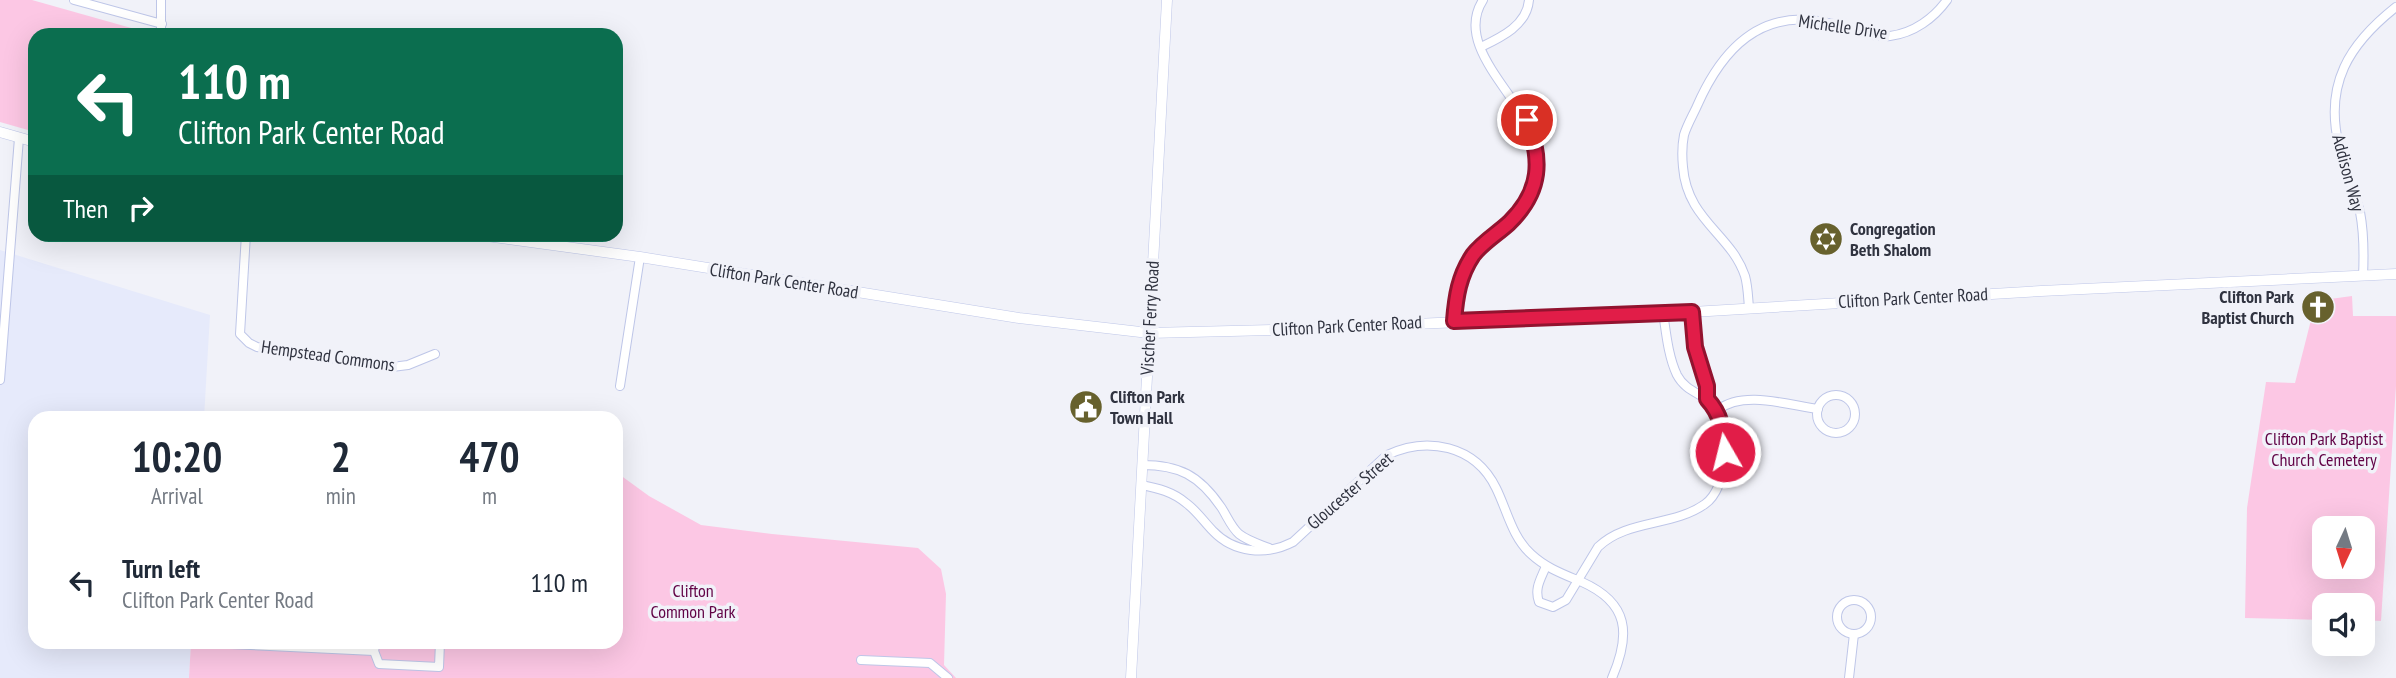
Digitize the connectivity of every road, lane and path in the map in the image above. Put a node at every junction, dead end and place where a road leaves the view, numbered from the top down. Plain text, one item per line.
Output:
1 (74, 0) edge
2 (161, 0) edge
3 (1167, 0) edge
4 (1483, 0) edge
5 (1530, 0) edge
6 (1947, 0) edge
7 (2396, 7) edge
8 (162, 24) junction
9 (162, 28) edge
10 (1481, 47) junction
11 (0, 132) edge
12 (19, 138) junction
13 (28, 140) edge
14 (246, 242) edge
15 (530, 242) edge
16 (640, 257) junction
17 (2396, 274) edge
18 (2363, 276) junction
19 (1749, 308) junction
20 (1663, 312) junction
21 (1692, 312) junction
22 (1454, 321) junction
23 (1149, 333) junction
24 (435, 354) dead end
25 (0, 380) edge
26 (620, 386) dead end
27 (1707, 399) junction
28 (1818, 409) junction
29 (1718, 411) junction
30 (1142, 465) junction
31 (1141, 485) junction
32 (1272, 549) junction
33 (1546, 566) junction
34 (1579, 581) junction
35 (1854, 634) junction
36 (375, 649) edge
37 (440, 649) edge
38 (861, 660) dead end
39 (948, 678) edge
40 (1130, 678) edge
41 (1612, 678) edge
42 (1849, 678) edge

1 - 8 street
2 - 8 street
3 - 23 street, Vischer Ferry Road
4 - 10 street
5 - 10 street
6 - 19 street, Michelle Drive
7 - 18 street, Addison Way
8 - 9 street
10 - 22 street
11 - 12 street
12 - 13 street
12 - 25 street
14 - 24 street, Hempstead Commons
15 - 16 street, Clifton Park Center Road
16 - 23 street, Clifton Park Center Road
16 - 26 street
17 - 18 street, Clifton Park Center Road
18 - 19 street, Clifton Park Center Road
19 - 21 street, Clifton Park Center Road
20 - 21 street, Clifton Park Center Road
20 - 22 street, Clifton Park Center Road
20 - 27 street
21 - 27 street
22 - 23 street, Clifton Park Center Road
23 - 30 street, Vischer Ferry Road
27 - 29 street
28 - 28 street
28 - 29 street
29 - 34 street
30 - 31 street, Vischer Ferry Road
30 - 32 street
31 - 32 street, Gloucester Street
31 - 40 street, Vischer Ferry Road
32 - 33 street, Gloucester Street
33 - 34 street, Gloucester Street
33 - 34 street
34 - 41 street, Gloucester Street
35 - 35 street
35 - 42 street
36 - 37 street
38 - 39 street

